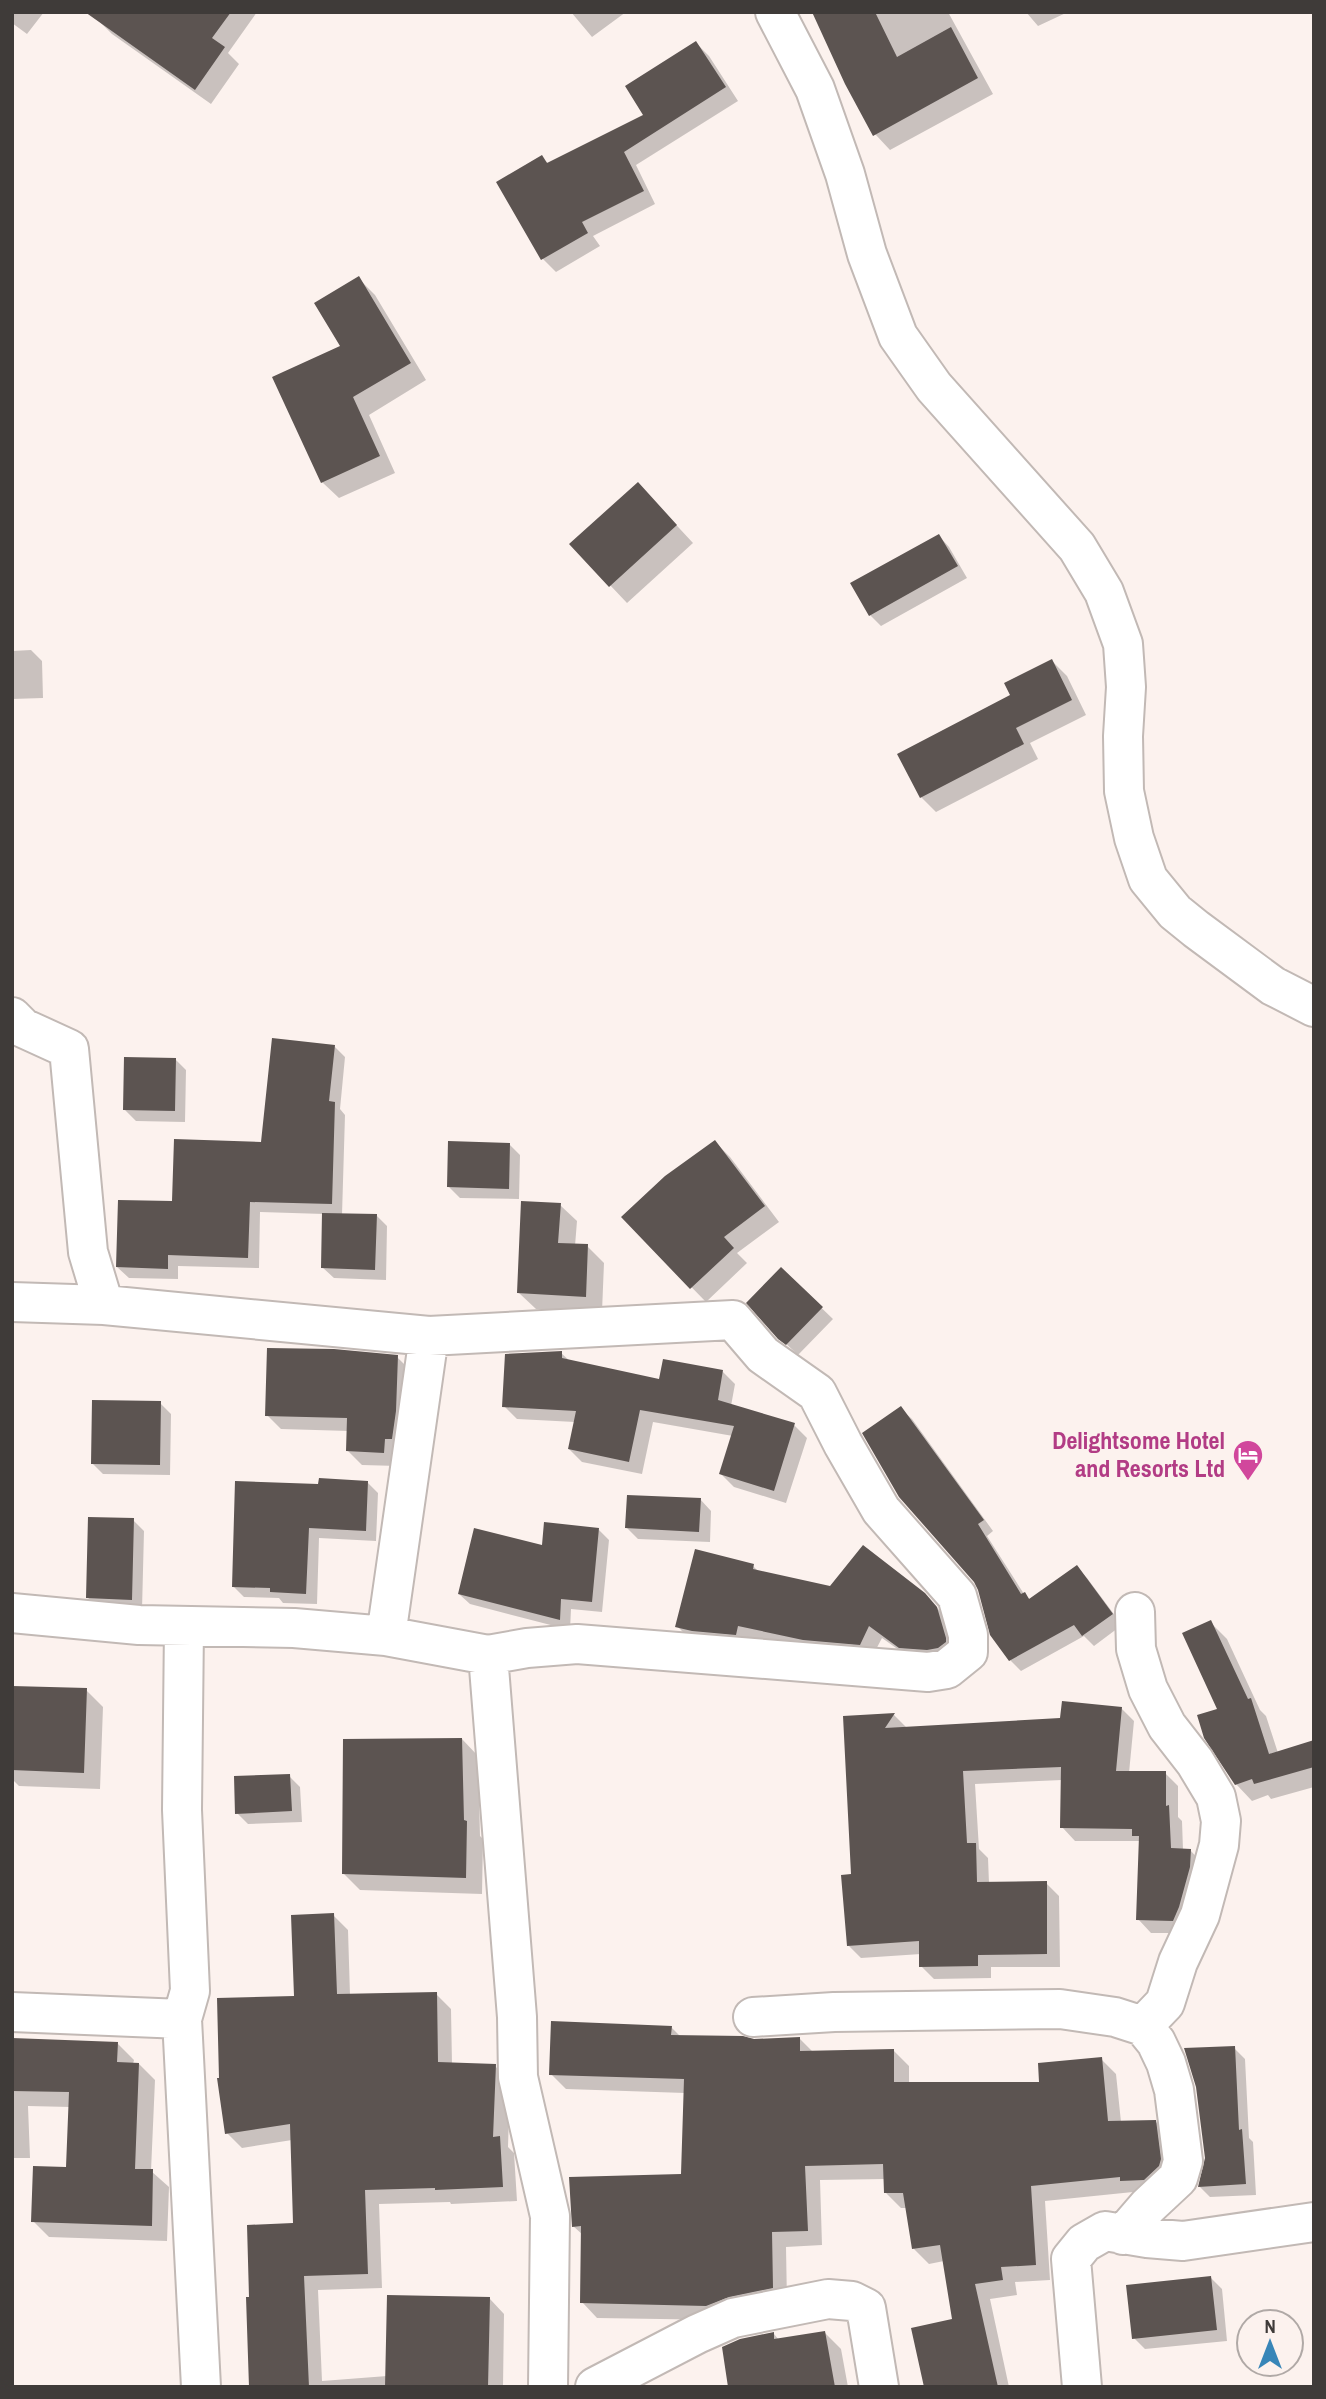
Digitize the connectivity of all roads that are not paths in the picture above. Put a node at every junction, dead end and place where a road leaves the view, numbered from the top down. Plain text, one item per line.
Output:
1 (775, 12) edge
2 (1314, 1007) edge
3 (12, 1017) edge
4 (12, 1302) edge
5 (104, 1305) junction
6 (429, 1336) junction
7 (1135, 1612) dead end
8 (12, 1613) edge
9 (184, 1626) junction
10 (386, 1636) junction
11 (488, 1655) junction
12 (12, 2012) edge
13 (753, 2017) dead end
14 (182, 2019) junction
15 (1143, 2026) junction
16 (1314, 2222) edge
17 (1123, 2235) junction
18 (201, 2387) edge
19 (548, 2387) edge
20 (595, 2387) edge
21 (879, 2387) edge
22 (1082, 2387) edge

1 - 2 street
3 - 5 street
4 - 5 street
5 - 6 street
6 - 10 street
6 - 11 street
7 - 15 street
8 - 9 street
9 - 10 street
9 - 14 street
10 - 11 street
11 - 19 street
12 - 14 street
13 - 15 street
14 - 18 street
15 - 17 street
16 - 17 street
17 - 22 street
20 - 21 street

